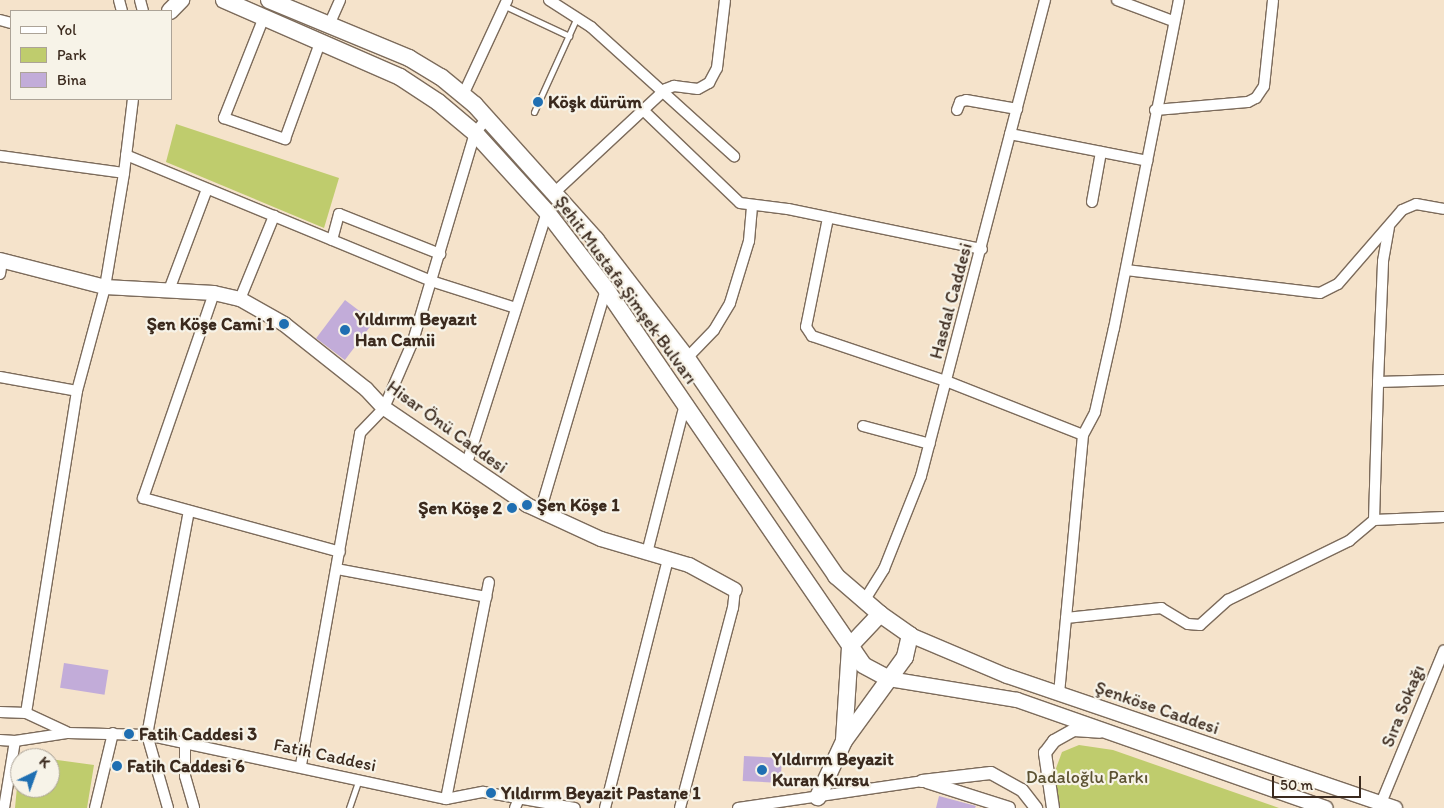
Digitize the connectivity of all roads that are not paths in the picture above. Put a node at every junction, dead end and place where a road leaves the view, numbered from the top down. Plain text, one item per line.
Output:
1 (181, 0) edge
2 (224, 0) edge
3 (269, 0) edge
4 (340, 0) edge
5 (549, 0) edge
6 (725, 0) edge
7 (1045, 0) edge
8 (1117, 0) edge
9 (1179, 0) edge
10 (1273, 0) edge
11 (506, 3) edge
12 (171, 10) edge
13 (264, 17) junction
14 (577, 17) junction
15 (1173, 21) junction
16 (329, 25) junction
17 (569, 36) junction
18 (320, 43) junction
19 (662, 91) junction
20 (464, 95) junction
21 (132, 100) edge
22 (1017, 109) junction
23 (643, 110) junction
24 (956, 110) dead end
25 (1155, 110) junction
26 (534, 112) dead end
27 (487, 118) junction
28 (475, 133) junction
29 (1010, 134) junction
30 (1101, 152) junction
31 (126, 155) junction
32 (0, 156) edge
33 (734, 156) dead end
34 (1147, 161) junction
35 (124, 173) junction
36 (207, 189) junction
37 (555, 192) junction
38 (1092, 202) dead end
39 (752, 206) junction
40 (1444, 209) edge
41 (547, 212) junction
42 (274, 216) junction
43 (828, 218) junction
44 (1389, 227) junction
45 (332, 240) junction
46 (982, 249) junction
47 (440, 254) junction
48 (1, 265) edge
49 (1126, 270) junction
50 (431, 281) junction
51 (104, 286) junction
52 (606, 289) junction
53 (169, 290) junction
54 (214, 293) junction
55 (240, 299) junction
56 (516, 308) junction
57 (687, 358) junction
58 (0, 377) edge
59 (1444, 380) edge
60 (946, 381) junction
61 (1378, 382) junction
62 (77, 391) junction
63 (685, 404) junction
64 (384, 408) junction
65 (863, 426) dead end
66 (1083, 435) junction
67 (930, 444) junction
68 (466, 466) junction
69 (189, 511) junction
70 (540, 512) junction
71 (1444, 518) edge
72 (1374, 520) junction
73 (340, 552) junction
74 (646, 553) junction
75 (668, 559) junction
76 (337, 569) junction
77 (489, 582) dead end
78 (735, 590) joint
79 (486, 597) junction
80 (864, 601) junction
81 (880, 614) junction
82 (1066, 618) junction
83 (910, 635) junction
84 (850, 646) junction
85 (1444, 650) edge
86 (889, 680) junction
87 (1059, 694) junction
88 (0, 712) edge
89 (26, 713) junction
90 (68, 733) junction
91 (113, 733) junction
92 (1114, 734) junction
93 (148, 735) junction
94 (0, 740) edge
95 (15, 741) junction
96 (844, 741) junction
97 (185, 743) junction
98 (301, 766) junction
99 (359, 779) junction
100 (922, 781) junction
101 (818, 797) junction
102 (519, 798) junction
103 (446, 799) junction
104 (1381, 803) junction
105 (767, 806) edge
106 (4, 808) edge
107 (95, 808) edge
108 (168, 808) edge
109 (194, 808) edge
110 (349, 808) edge
111 (515, 808) edge
112 (575, 808) edge
113 (605, 808) edge
114 (680, 808) edge
115 (738, 808) edge
116 (1009, 808) edge
117 (1036, 808) edge
118 (1053, 808) edge
119 (1326, 808) edge
120 (1396, 808) edge

1 - 12 main road
2 - 13 main road, Şehit Mustafa Şimşek Bulvarı
3 - 16 main road, Şehit Mustafa Şimşek Bulvarı
4 - 16 street
5 - 14 street
6 - 19 street
7 - 22 street, Hasdal Caddesi
8 - 15 street
9 - 15 street
10 - 25 street
11 - 17 lane
11 - 20 street
13 - 18 main road, Şehit Mustafa Şimşek Bulvarı
13 - 18 street
14 - 17 lane
14 - 19 street
15 - 25 street
16 - 20 main road, Şehit Mustafa Şimşek Bulvarı
17 - 26 lane
18 - 28 main road, Şehit Mustafa Şimşek Bulvarı
19 - 23 street
19 - 33 street
20 - 27 main road, Şehit Mustafa Şimşek Bulvarı
21 - 31 street
22 - 24 street
22 - 29 street, Hasdal Caddesi
23 - 37 street
23 - 39 street
25 - 34 street
27 - 28 street
27 - 37 main road, Şehit Mustafa Şimşek Bulvarı
28 - 41 main road, Şehit Mustafa Şimşek Bulvarı
28 - 47 street
29 - 30 street
29 - 46 street, Hasdal Caddesi
30 - 34 street
30 - 38 street
31 - 35 street
31 - 36 street
32 - 35 street
34 - 49 street
35 - 51 street
36 - 42 street
36 - 53 street
37 - 57 main road, Şehit Mustafa Şimşek Bulvarı
39 - 43 street
39 - 57 street
40 - 44 street
41 - 52 main road, Şehit Mustafa Şimşek Bulvarı
41 - 56 street
42 - 45 street
42 - 55 street
43 - 46 street
43 - 60 street
44 - 49 street
44 - 61 street
45 - 47 street
45 - 50 street
46 - 60 street, Hasdal Caddesi
47 - 50 street
48 - 51 main road, Hisar Önü Caddesi
49 - 66 street
50 - 56 street
50 - 64 street
51 - 53 main road, Hisar Önü Caddesi
51 - 62 street
52 - 63 main road, Şehit Mustafa Şimşek Bulvarı
52 - 70 street
53 - 54 main road, Hisar Önü Caddesi
54 - 55 main road, Hisar Önü Caddesi
54 - 69 street
55 - 64 main road, Hisar Önü Caddesi
56 - 68 street
57 - 80 main road, Şehit Mustafa Şimşek Bulvarı
58 - 62 street
59 - 61 street
60 - 66 street
60 - 67 street, Hasdal Caddesi
61 - 72 street
62 - 89 street
63 - 74 street
63 - 84 main road, Şehit Mustafa Şimşek Bulvarı
64 - 68 main road, Hisar Önü Caddesi
64 - 73 street
65 - 67 street
66 - 82 street
67 - 80 street, Hasdal Caddesi
68 - 70 main road, Hisar Önü Caddesi
69 - 73 street
69 - 93 street
70 - 74 main road, Hisar Önü Caddesi
71 - 72 street
72 - 82 street
73 - 76 street
74 - 75 main road, Hisar Önü Caddesi
75 - 78 main road, Hisar Önü Caddesi
75 - 113 street
76 - 79 street
76 - 98 street
77 - 79 street
78 - 114 street
79 - 103 street
80 - 81 main road, Şehit Mustafa Şimşek Bulvarı
81 - 83 main road, Şehit Mustafa Şimşek Bulvarı
81 - 84 main road
82 - 87 street
83 - 86 main road
83 - 87 main road, Şenköse Caddesi
84 - 86 main road, Şehit Mustafa Şimşek Bulvarı
84 - 96 main road
85 - 104 street, Sıra Sokağı
86 - 92 main road
86 - 96 main road
87 - 104 main road, Şenköse Caddesi
88 - 89 street, Fatih Caddesi
89 - 90 street, Fatih Caddesi
90 - 91 street, Fatih Caddesi
90 - 95 street, Fatih Caddesi
91 - 93 street, Fatih Caddesi
91 - 107 street
92 - 118 street
92 - 119 main road
93 - 97 street, Fatih Caddesi
93 - 108 street
94 - 95 street, Fatih Caddesi
95 - 106 street
96 - 101 main road
97 - 98 street, Fatih Caddesi
97 - 109 street
98 - 99 street, Fatih Caddesi
99 - 103 street, Fatih Caddesi
99 - 110 lane
100 - 101 street
100 - 116 street
100 - 117 street
101 - 105 street
102 - 103 street, Fatih Caddesi
102 - 111 street
102 - 112 street, Fatih Caddesi
104 - 120 main road, Şenköse Caddesi
105 - 115 street

